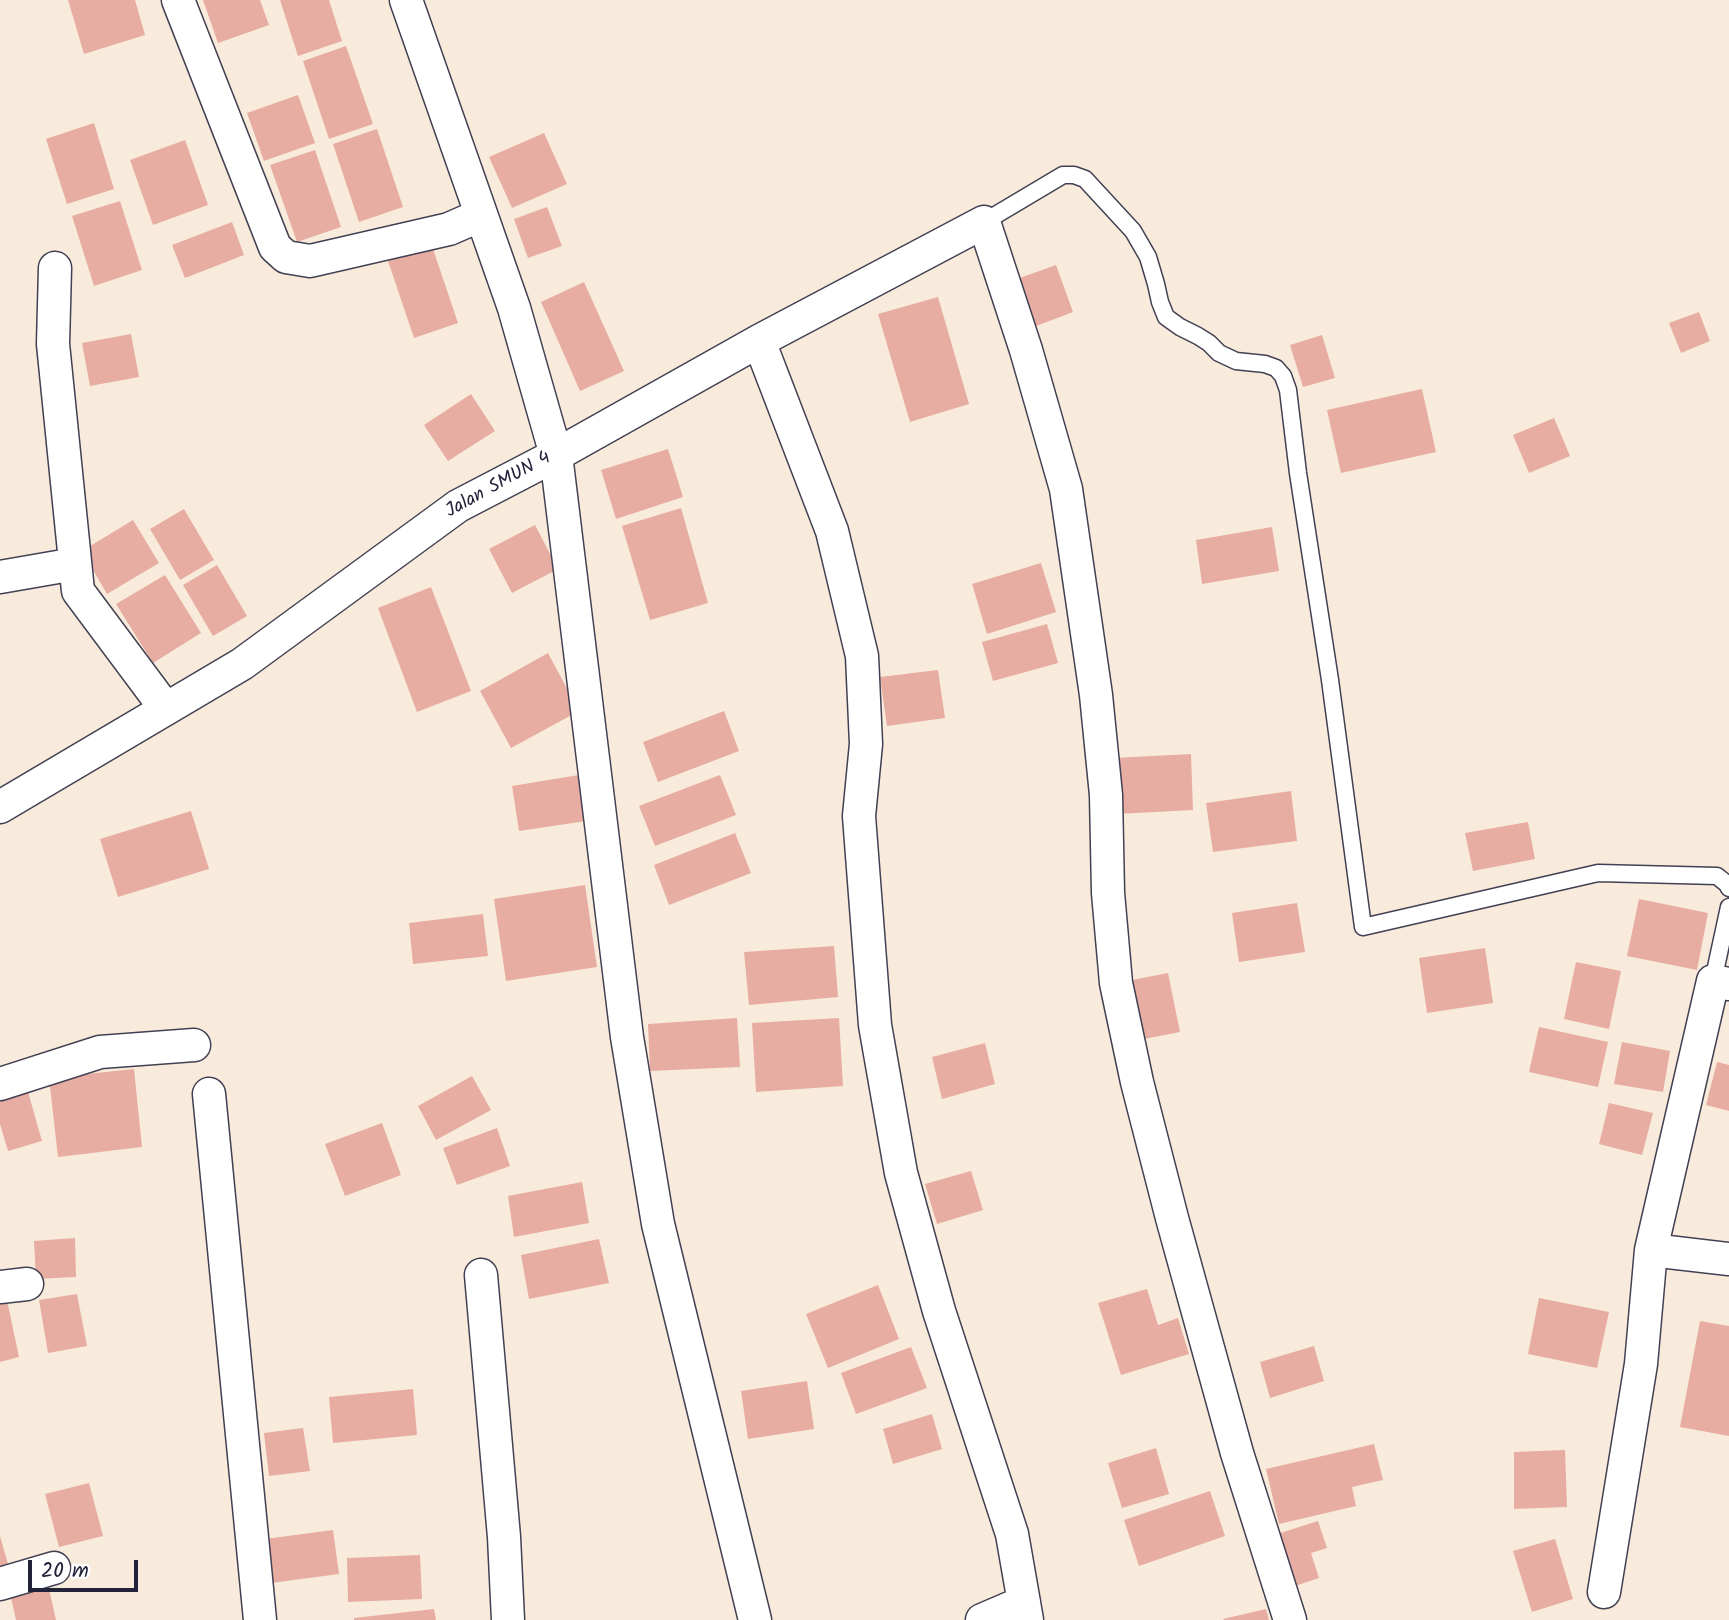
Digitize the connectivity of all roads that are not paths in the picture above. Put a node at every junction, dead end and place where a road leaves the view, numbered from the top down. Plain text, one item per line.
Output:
1 (178, 0) edge
2 (406, 0) edge
3 (481, 215) junction
4 (984, 222) junction
5 (55, 268) dead end
6 (759, 341) junction
7 (556, 455) junction
8 (75, 564) junction
9 (0, 577) edge
10 (166, 709) junction
11 (0, 807) edge
12 (1729, 888) edge
13 (1729, 907) edge
14 (1721, 982) edge
15 (194, 1045) dead end
16 (0, 1084) edge
17 (208, 1094) dead end
18 (1651, 1250) junction
19 (1729, 1259) edge
20 (481, 1275) dead end
21 (54, 1568) dead end
22 (0, 1584) edge
23 (1604, 1592) dead end
24 (1025, 1611) edge
25 (260, 1620) edge
26 (509, 1620) edge
27 (754, 1620) edge
28 (982, 1620) edge
29 (1290, 1620) edge

1 - 3 street
2 - 3 street
3 - 7 street
4 - 6 street, Jalan SMUN 4
4 - 12 lane
4 - 29 street
5 - 8 street
6 - 7 street, Jalan SMUN 4
6 - 24 street
7 - 10 street, Jalan SMUN 4
7 - 27 street
8 - 9 street
8 - 10 street
10 - 11 street, Jalan SMUN 4
13 - 14 lane
14 - 18 street
15 - 16 street
17 - 25 street
18 - 19 street
18 - 23 street
20 - 26 street
21 - 22 street
24 - 28 street

